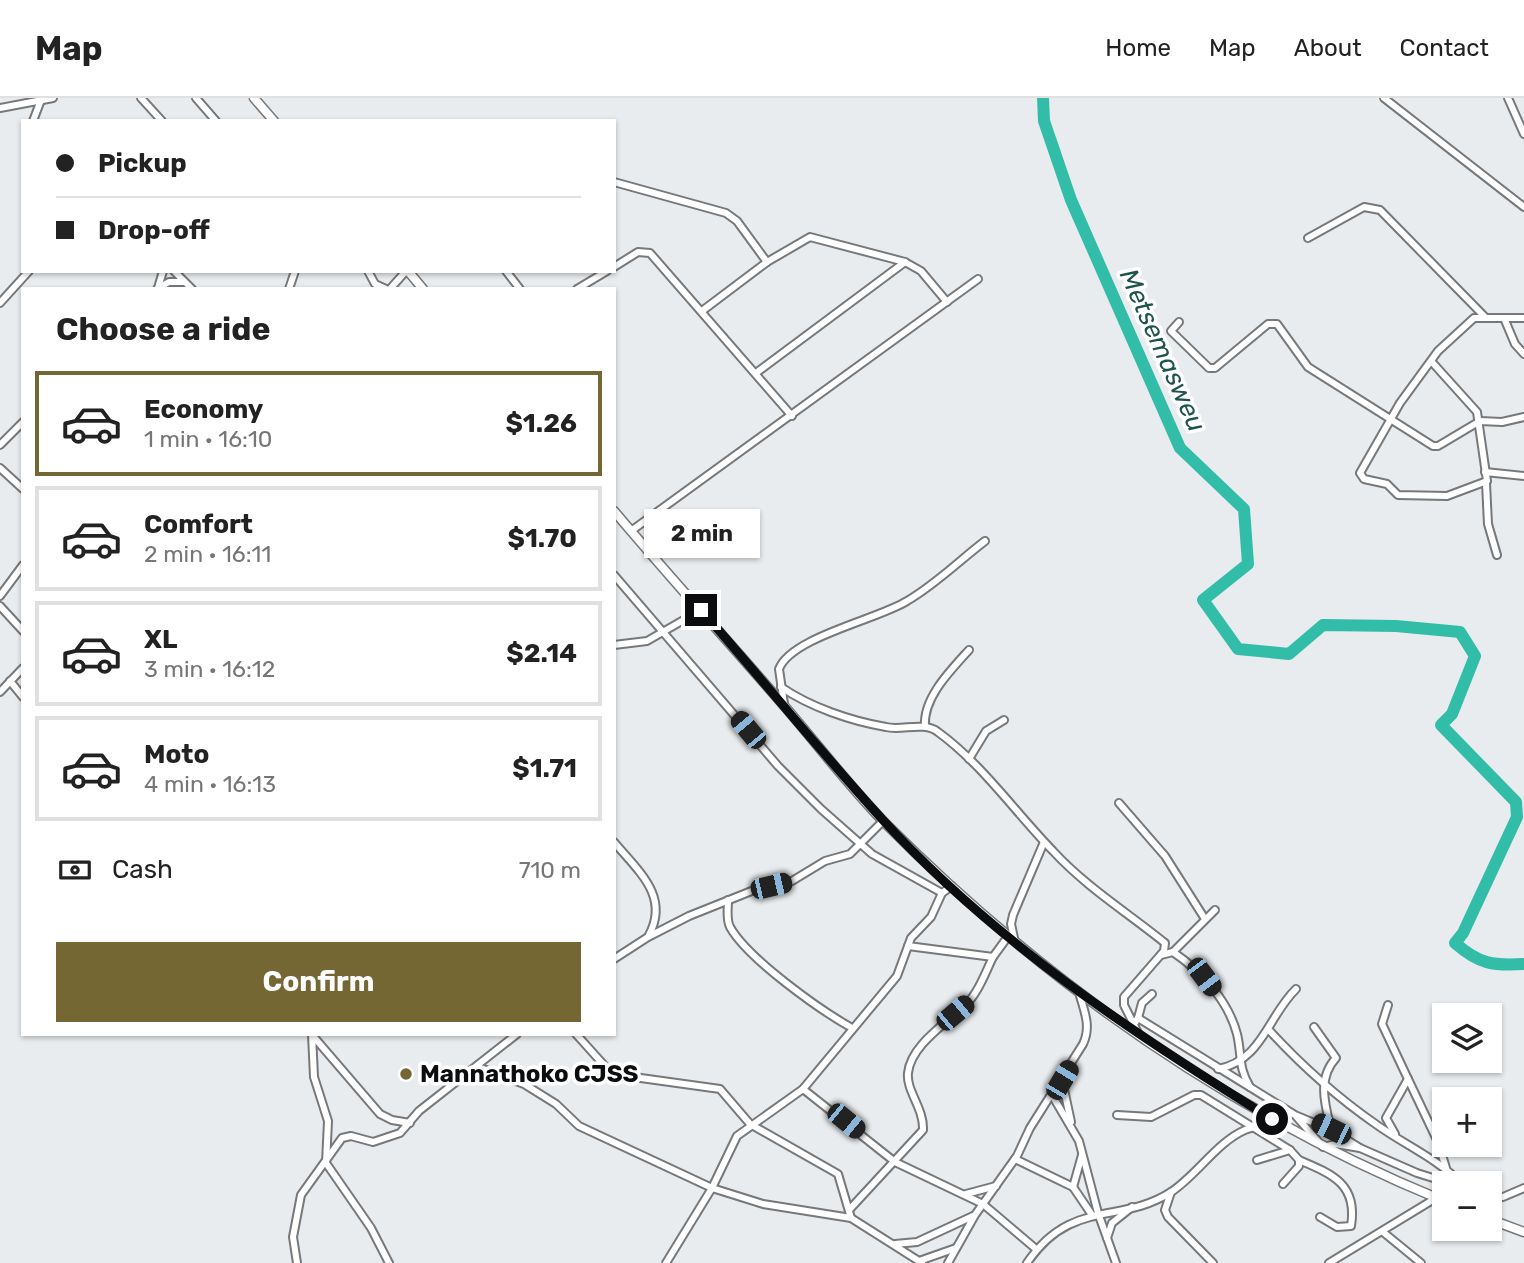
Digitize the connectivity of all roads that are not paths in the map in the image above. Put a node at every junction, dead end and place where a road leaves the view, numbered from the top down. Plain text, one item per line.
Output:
1 (53, 98) edge
2 (141, 98) edge
3 (196, 98) edge
4 (254, 98) edge
5 (1384, 98) edge
6 (1508, 98) edge
7 (41, 100) junction
8 (0, 108) edge
9 (34, 119) edge
10 (160, 119) edge
11 (214, 119) edge
12 (272, 119) edge
13 (1524, 134) edge
14 (616, 183) edge
15 (1524, 207) edge
16 (1308, 238) dead end
17 (767, 262) junction
18 (905, 262) junction
19 (616, 266) edge
20 (27, 273) edge
21 (176, 273) edge
22 (369, 273) edge
23 (405, 273) edge
24 (409, 273) edge
25 (508, 273) edge
26 (604, 273) edge
27 (978, 279) dead end
28 (184, 282) junction
29 (160, 287) edge
30 (189, 287) edge
31 (383, 287) edge
32 (390, 287) edge
33 (421, 287) edge
34 (518, 287) edge
35 (580, 287) edge
36 (947, 302) junction
37 (0, 303) edge
38 (702, 311) junction
39 (1484, 316) junction
40 (1504, 318) junction
41 (1524, 318) edge
42 (1179, 322) dead end
43 (1524, 354) edge
44 (1431, 361) junction
45 (756, 373) junction
46 (792, 416) junction
47 (1524, 416) edge
48 (1391, 418) junction
49 (1480, 421) junction
50 (21, 424) edge
51 (0, 445) edge
52 (0, 468) edge
53 (1485, 472) junction
54 (1524, 476) edge
55 (1486, 482) junction
56 (21, 487) edge
57 (616, 513) edge
58 (631, 531) junction
59 (985, 541) dead end
60 (1497, 555) dead end
61 (21, 568) edge
62 (616, 577) edge
63 (0, 596) edge
64 (0, 606) edge
65 (701, 610) junction
66 (21, 629) edge
67 (662, 633) junction
68 (616, 644) edge
69 (969, 650) dead end
70 (21, 669) edge
71 (10, 681) junction
72 (781, 687) junction
73 (0, 691) edge
74 (21, 695) edge
75 (784, 706) junction
76 (1004, 720) dead end
77 (925, 726) junction
78 (969, 759) junction
79 (1119, 803) dead end
80 (883, 821) junction
81 (1044, 842) junction
82 (616, 844) edge
83 (860, 844) junction
84 (952, 886) junction
85 (942, 893) junction
86 (728, 900) junction
87 (1215, 910) dead end
88 (1205, 919) junction
89 (648, 937) junction
90 (1012, 938) junction
91 (908, 946) junction
92 (1173, 953) junction
93 (1161, 955) junction
94 (993, 957) junction
95 (616, 959) edge
96 (1296, 989) dead end
97 (1152, 994) dead end
98 (1080, 996) junction
99 (1388, 1004) dead end
100 (1136, 1021) junction
101 (1314, 1027) dead end
102 (852, 1028) junction
103 (1268, 1028) junction
104 (312, 1036) edge
105 (314, 1036) edge
106 (515, 1036) edge
107 (578, 1036) edge
108 (1140, 1038) junction
109 (1241, 1061) junction
110 (478, 1067) junction
111 (1219, 1069) junction
112 (1408, 1079) junction
113 (1062, 1080) junction
114 (1324, 1080) junction
115 (803, 1089) junction
116 (1253, 1091) junction
117 (1052, 1095) junction
118 (1117, 1115) dead end
119 (1295, 1115) junction
120 (410, 1123) junction
121 (750, 1124) junction
122 (1282, 1124) junction
123 (1072, 1125) junction
124 (1250, 1128) junction
125 (1331, 1129) junction
126 (1396, 1136) junction
127 (1323, 1147) junction
128 (1360, 1148) junction
129 (1290, 1150) junction
130 (1082, 1152) junction
131 (1015, 1159) junction
132 (1257, 1160) dead end
133 (1299, 1160) junction
134 (895, 1162) junction
135 (326, 1163) junction
136 (1446, 1168) junction
137 (1449, 1171) edge
138 (1432, 1178) edge
139 (1283, 1184) dead end
140 (996, 1186) junction
141 (1073, 1186) junction
142 (712, 1188) junction
143 (1524, 1188) edge
144 (1171, 1192) junction
145 (966, 1194) junction
146 (1432, 1196) edge
147 (1502, 1197) edge
148 (983, 1204) junction
149 (1432, 1204) edge
150 (1136, 1205) junction
151 (849, 1210) junction
152 (1095, 1214) junction
153 (975, 1215) junction
154 (1320, 1217) dead end
155 (850, 1218) junction
156 (1502, 1224) edge
157 (1383, 1232) junction
158 (1524, 1232) edge
159 (1106, 1240) junction
160 (894, 1244) junction
161 (956, 1248) junction
162 (1037, 1248) junction
163 (921, 1262) edge
164 (297, 1263) edge
165 (388, 1263) edge
166 (666, 1263) edge
167 (948, 1263) edge
168 (1027, 1263) edge
169 (1116, 1263) edge
170 (1213, 1263) edge
171 (1329, 1263) edge
172 (1421, 1263) edge

1 - 7 street
2 - 10 street
3 - 11 street
4 - 12 street
5 - 15 street
6 - 13 street
7 - 8 street
7 - 9 street
14 - 17 street
16 - 39 street
17 - 18 street
17 - 38 street
18 - 36 street
18 - 45 street
19 - 38 street
20 - 37 street
21 - 28 street
22 - 31 street
23 - 32 street
24 - 33 street
25 - 34 street
26 - 35 street
27 - 36 street
28 - 29 street
28 - 30 street
36 - 46 street
38 - 45 street
39 - 40 street
39 - 44 street
40 - 41 street
40 - 43 street
42 - 48 street
44 - 48 street
44 - 49 street
45 - 46 street
46 - 58 street
47 - 49 street
48 - 49 street
48 - 55 street
49 - 53 street
50 - 51 street
52 - 56 street
53 - 54 street
53 - 55 street
55 - 60 street
57 - 58 street
58 - 65 street
59 - 72 street
61 - 63 street
62 - 67 street
64 - 66 street
65 - 67 street
65 - 75 street
67 - 68 street
67 - 83 street
69 - 77 street
70 - 71 street
71 - 73 street
71 - 74 street
72 - 75 street
72 - 77 street
75 - 80 street
76 - 78 street
77 - 78 street
78 - 81 street
79 - 88 street
80 - 83 street
80 - 84 street
81 - 90 street
81 - 93 street
82 - 89 street
83 - 85 street
83 - 86 street
84 - 85 street
84 - 90 street
85 - 91 street
86 - 89 street
86 - 102 street
87 - 88 street
88 - 92 street
89 - 95 street
90 - 94 street
90 - 98 street
91 - 94 street
91 - 102 street
92 - 93 street
92 - 109 street
93 - 100 street
94 - 134 street
96 - 103 street
97 - 100 street
98 - 108 street
98 - 113 street
99 - 112 street
100 - 108 street
100 - 111 street
101 - 114 street
102 - 115 street
103 - 109 street
103 - 114 street
104 - 135 street
105 - 120 street
106 - 110 street
107 - 121 street
108 - 122 street
109 - 111 street
109 - 116 street
110 - 120 street
110 - 142 street
111 - 116 street
112 - 126 street
112 - 136 street
113 - 117 street
113 - 123 street
114 - 125 street
114 - 126 street
115 - 121 street
115 - 134 street
116 - 119 street
117 - 123 street
117 - 131 street
118 - 124 street
119 - 125 street
119 - 127 street
120 - 135 street
121 - 142 street
121 - 151 street
122 - 124 street
122 - 127 street
123 - 130 street
124 - 129 street
124 - 144 street
125 - 128 street
126 - 136 street
127 - 128 street
127 - 146 street
128 - 138 street
129 - 132 street
129 - 133 street
130 - 141 street
130 - 152 street
131 - 140 street
131 - 141 street
133 - 139 street
133 - 154 street
134 - 145 street
134 - 151 street
135 - 164 street
135 - 165 street
136 - 137 street
140 - 145 street
140 - 148 street
141 - 152 street
142 - 155 street
142 - 166 street
143 - 147 street
144 - 150 street
144 - 170 street
145 - 148 street
148 - 153 street
148 - 162 street
149 - 157 street
150 - 152 street
150 - 159 street
151 - 155 street
152 - 159 street
152 - 162 street
153 - 160 street
153 - 161 street
155 - 160 street
156 - 158 street
157 - 171 street
157 - 172 street
159 - 169 street
160 - 163 street
161 - 163 street
161 - 167 street
162 - 168 street

